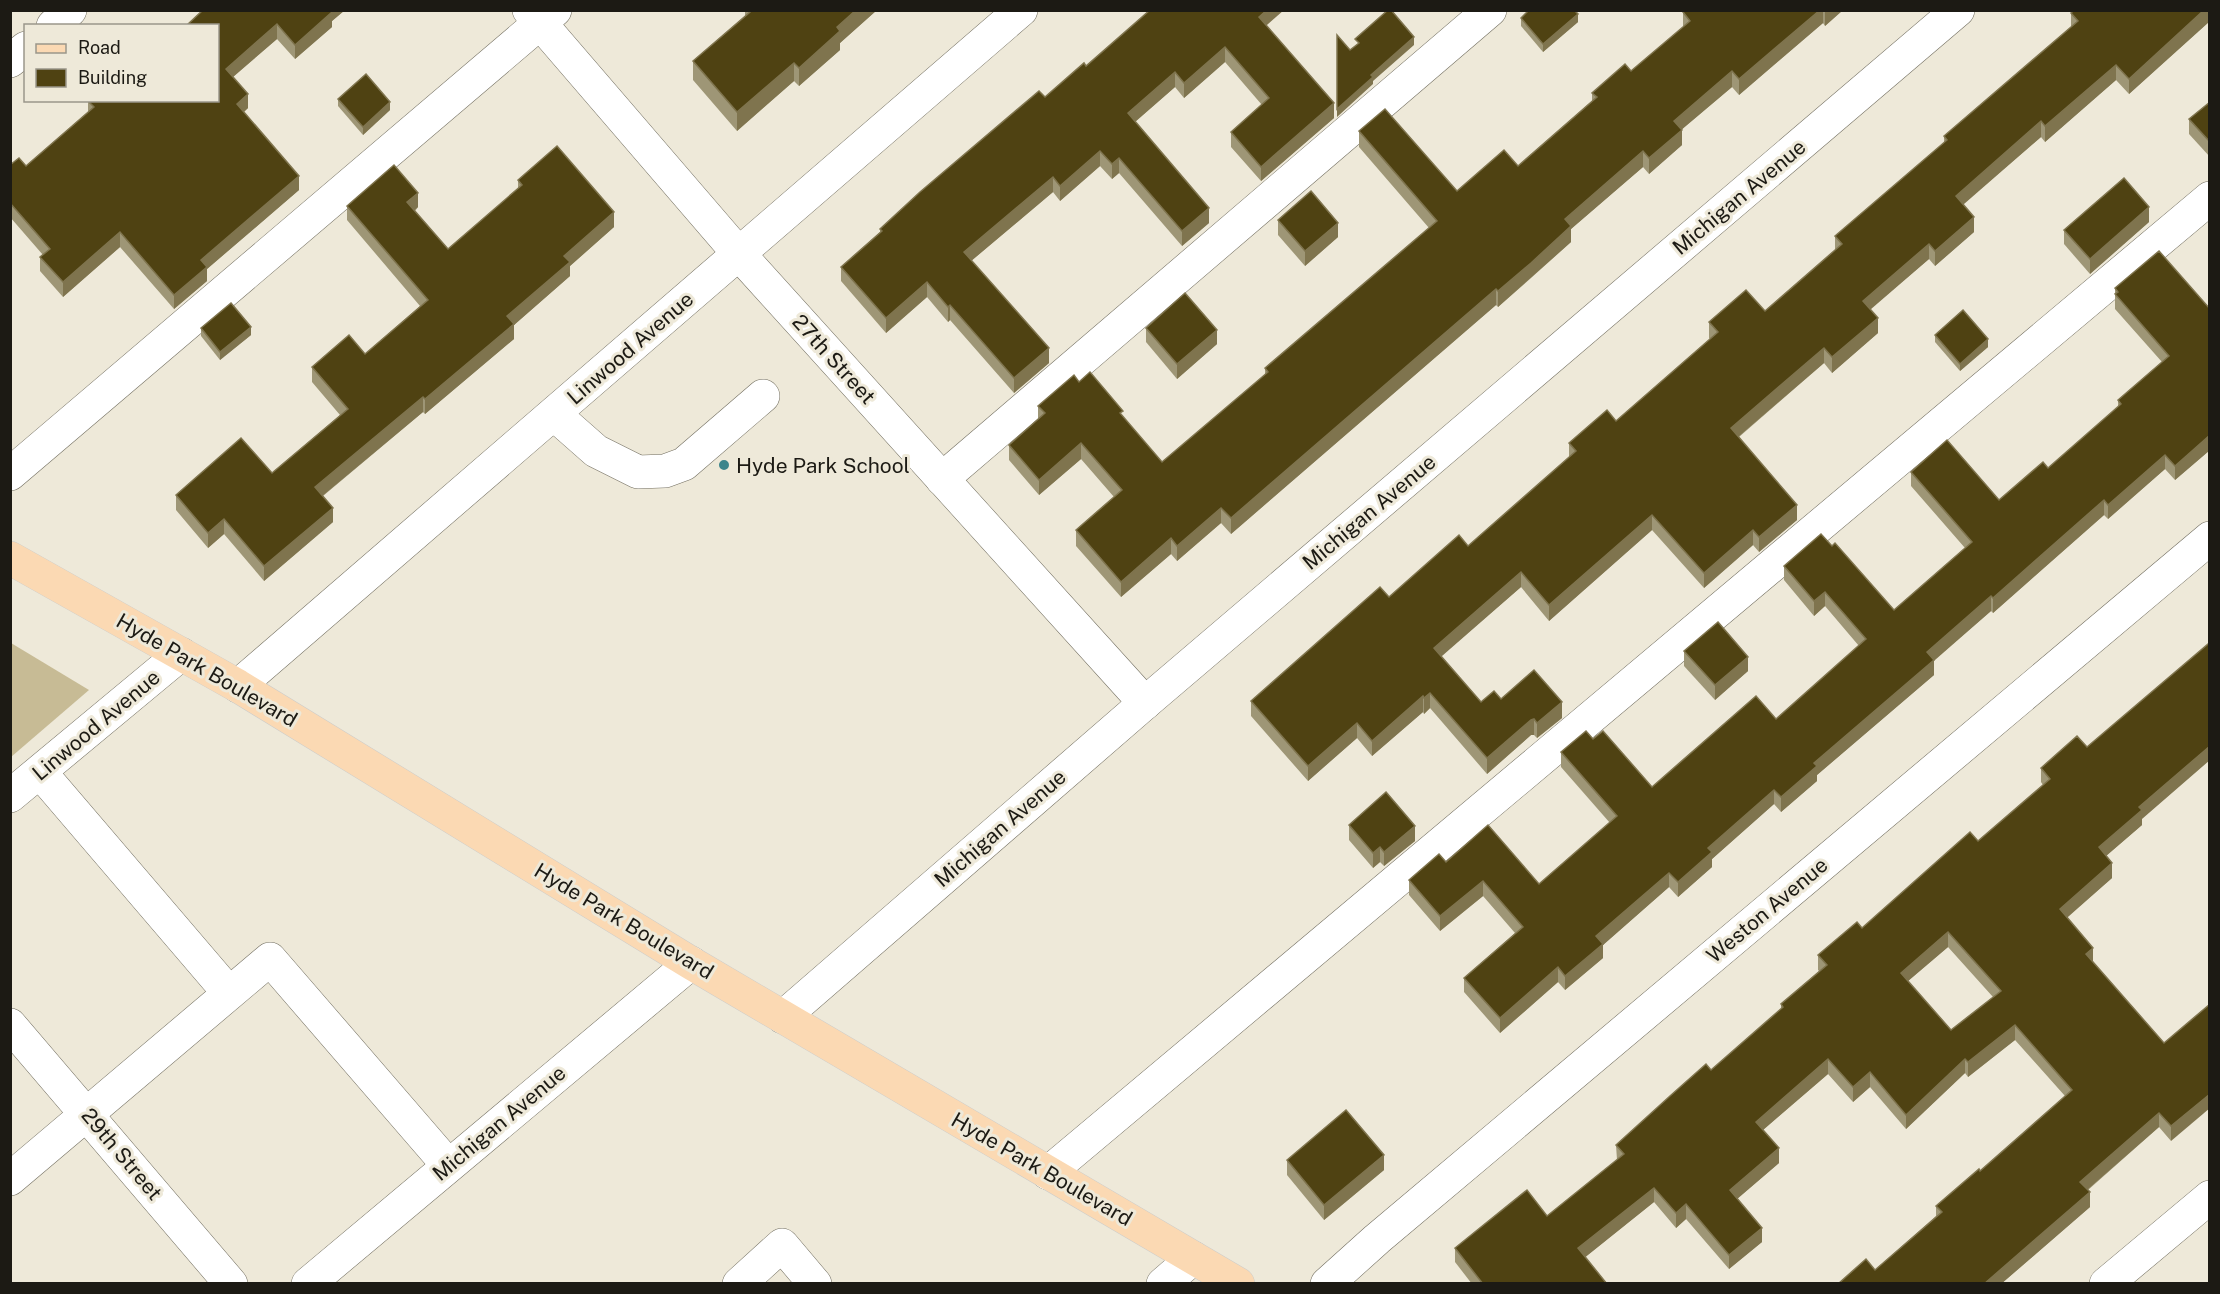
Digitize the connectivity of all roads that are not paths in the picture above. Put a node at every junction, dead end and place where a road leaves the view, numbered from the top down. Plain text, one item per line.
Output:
1 (70, 10) edge
2 (1021, 10) edge
3 (1490, 10) edge
4 (1958, 10) edge
5 (541, 15) edge
6 (55, 24) edge
7 (24, 50) edge
8 (10, 61) edge
9 (2210, 198) edge
10 (739, 254) junction
11 (763, 396) dead end
12 (554, 414) junction
13 (10, 474) edge
14 (942, 479) junction
15 (2210, 538) edge
16 (10, 558) edge
17 (181, 654) junction
18 (238, 686) junction
19 (1145, 703) junction
20 (40, 772) junction
21 (10, 796) edge
22 (691, 963) junction
23 (229, 993) junction
24 (783, 1017) junction
25 (10, 1025) edge
26 (87, 1113) junction
27 (448, 1164) junction
28 (1048, 1173) junction
29 (10, 1179) edge
30 (2210, 1197) edge
31 (1193, 1258) junction
32 (231, 1284) edge
33 (308, 1284) edge
34 (739, 1284) edge
35 (815, 1284) edge
36 (1164, 1284) edge
37 (1238, 1284) edge
38 (1327, 1284) edge
39 (2106, 1284) edge

1 - 6 street
2 - 10 street, Linwood Avenue
3 - 14 street
4 - 19 street, Michigan Avenue
5 - 10 street, 27th Street
5 - 13 street
7 - 8 street
9 - 28 street
10 - 12 street, Linwood Avenue
10 - 14 street, 27th Street
11 - 12 street
12 - 18 street, Linwood Avenue
14 - 19 street, 27th Street
15 - 38 street, Weston Avenue
16 - 17 main road, Hyde Park Boulevard
17 - 18 main road, Hyde Park Boulevard
17 - 20 street, Linwood Avenue
18 - 22 main road, Hyde Park Boulevard
19 - 24 street, Michigan Avenue
20 - 21 street, Linwood Avenue
20 - 23 street
22 - 24 main road, Hyde Park Boulevard
22 - 27 street, Michigan Avenue
23 - 26 street
23 - 27 street
24 - 28 main road, Hyde Park Boulevard
25 - 26 street, 29th Street
26 - 29 street
26 - 32 street, 29th Street
27 - 33 street, Michigan Avenue
28 - 31 main road, Hyde Park Boulevard
30 - 39 street
31 - 36 street
31 - 37 main road, Hyde Park Boulevard
34 - 35 street

